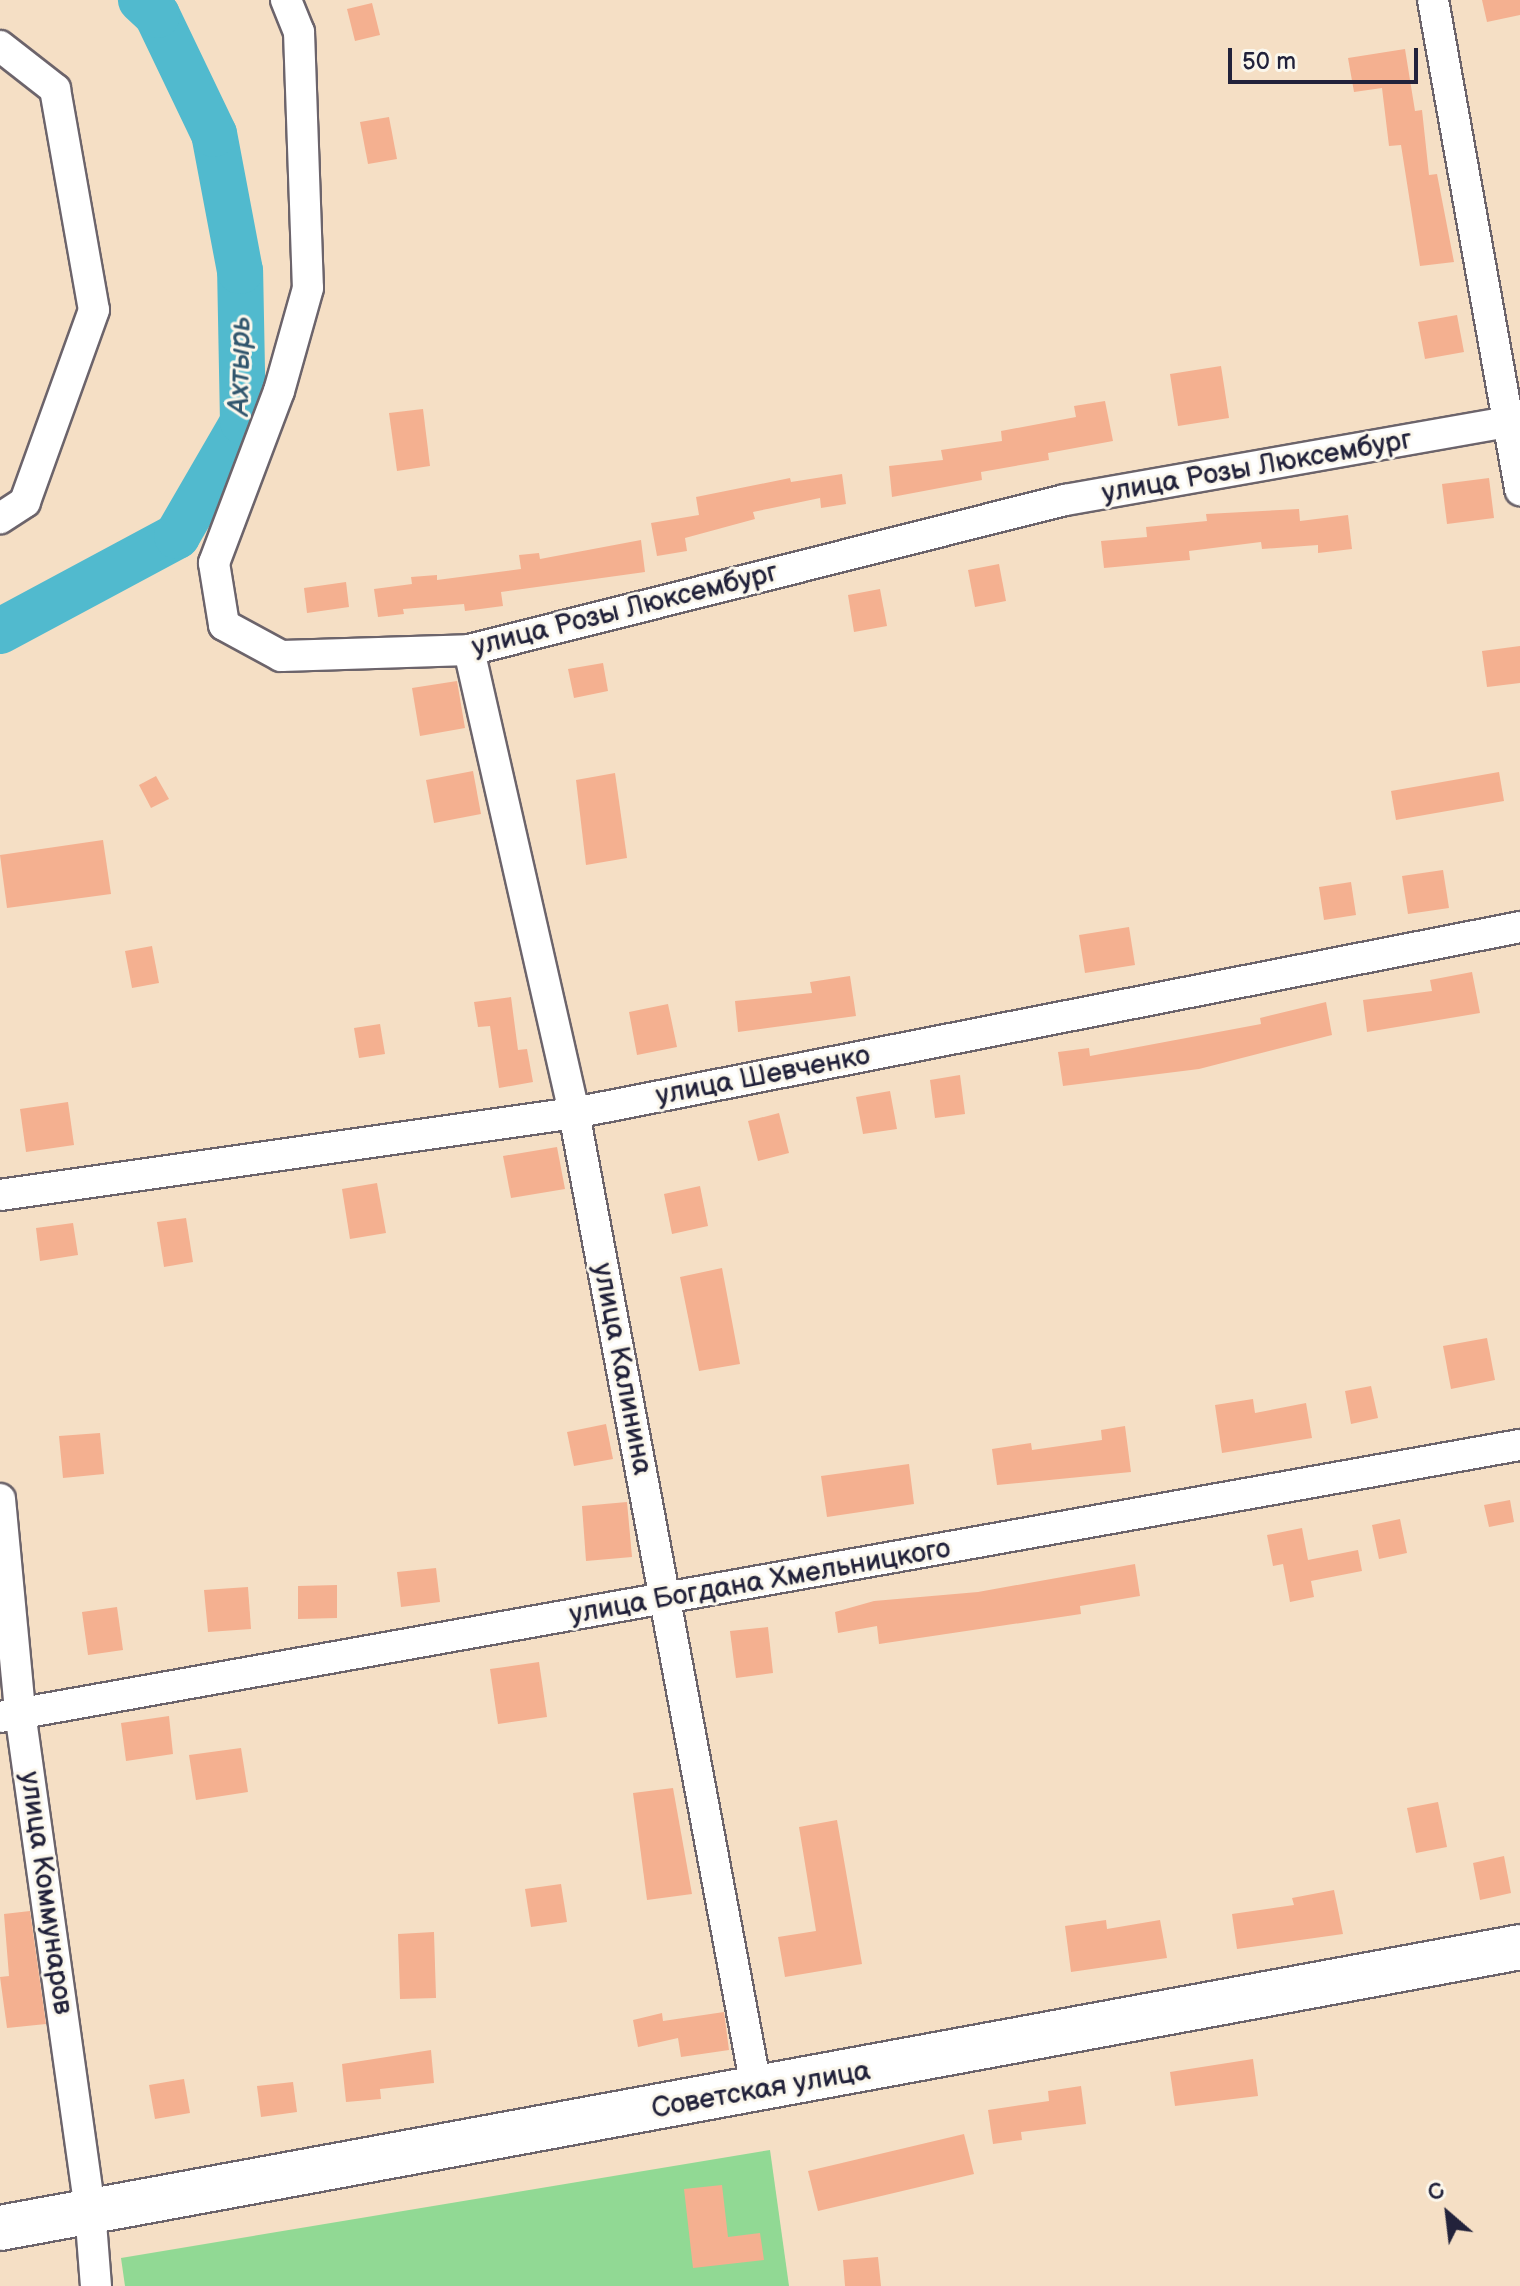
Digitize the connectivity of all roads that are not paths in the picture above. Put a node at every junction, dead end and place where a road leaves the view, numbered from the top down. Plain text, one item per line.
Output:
1 (286, 0) edge
2 (1433, 0) edge
3 (0, 46) edge
4 (1513, 421) edge
5 (1520, 490) edge
6 (0, 518) edge
7 (469, 650) junction
8 (1520, 927) edge
9 (574, 1113) junction
10 (0, 1195) edge
11 (1520, 1445) edge
12 (0, 1499) edge
13 (666, 1600) junction
14 (10, 1715) edge
15 (1520, 1947) edge
16 (757, 2092) junction
17 (90, 2210) junction
18 (0, 2228) edge
19 (96, 2286) edge

1 - 7 street, улица Розы Люксембург
2 - 4 street
3 - 6 street
4 - 5 street
4 - 7 street, улица Розы Люксембург
7 - 9 street, улица Калинина
8 - 9 street, улица Шевченко
9 - 10 street, улица Шевченко
9 - 13 street, улица Калинина
11 - 13 street, улица Богдана Хмельницкого
12 - 14 street, улица Коммунаров
13 - 14 street, улица Богдана Хмельницкого
13 - 16 street, улица Калинина
14 - 17 street, улица Коммунаров
15 - 16 highway, Советская улица
16 - 17 highway, Советская улица
17 - 18 highway, Советская улица
17 - 19 street, улица Коммунаров

